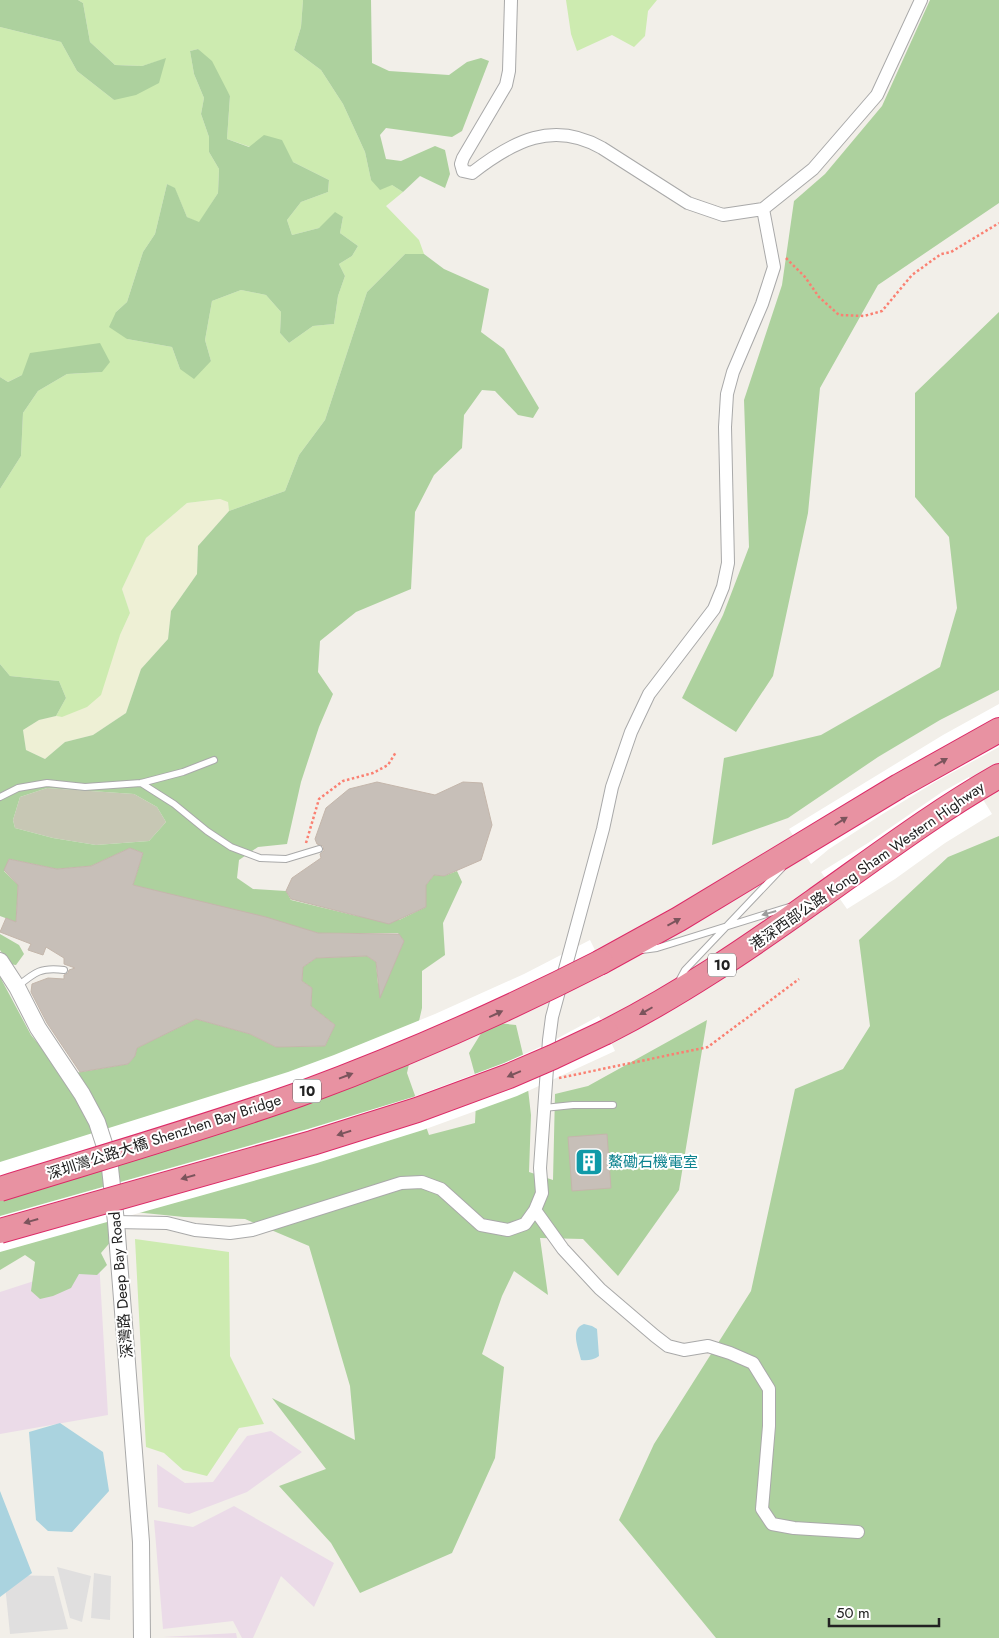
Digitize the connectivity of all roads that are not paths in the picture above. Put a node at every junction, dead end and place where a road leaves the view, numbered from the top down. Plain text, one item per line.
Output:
1 (511, 0) edge
2 (921, 0) edge
3 (764, 209) junction
4 (999, 730) edge
5 (214, 760) dead end
6 (999, 776) edge
7 (141, 783) junction
8 (0, 797) edge
9 (319, 849) dead end
10 (784, 866) dead end
11 (824, 894) junction
12 (728, 925) junction
13 (606, 959) junction
14 (0, 961) edge
15 (64, 970) dead end
16 (17, 987) junction
17 (670, 997) junction
18 (613, 1105) dead end
19 (544, 1108) junction
20 (0, 1188) edge
21 (535, 1210) junction
22 (116, 1222) junction
23 (0, 1231) edge
24 (858, 1532) dead end
25 (142, 1638) edge

1 - 3 street
2 - 3 street
3 - 19 street
13 -> 4 highway, 10
5 - 7 lane
6 - 11 highway, 港深西部公路 Kong Sham Western Highway / 10
7 - 8 lane
7 - 9 lane
10 - 12 lane
11 -> 12 lane
11 - 17 highway, 港深西部公路 Kong Sham Western Highway / 10
12 - 13 lane
12 - 17 lane
20 -> 13 highway, 深圳灣公路大橋 Shenzhen Bay Bridge / 10, bridge
14 - 16 street, 深灣路 Deep Bay Road
15 - 16 lane
16 - 22 street, 深灣路 Deep Bay Road
17 -> 23 highway, 港深西部公路 Kong Sham Western Highway / 10, bridge
18 - 19 lane
19 - 21 street
21 - 22 street
21 - 24 street
22 - 25 street, 深灣路 Deep Bay Road

